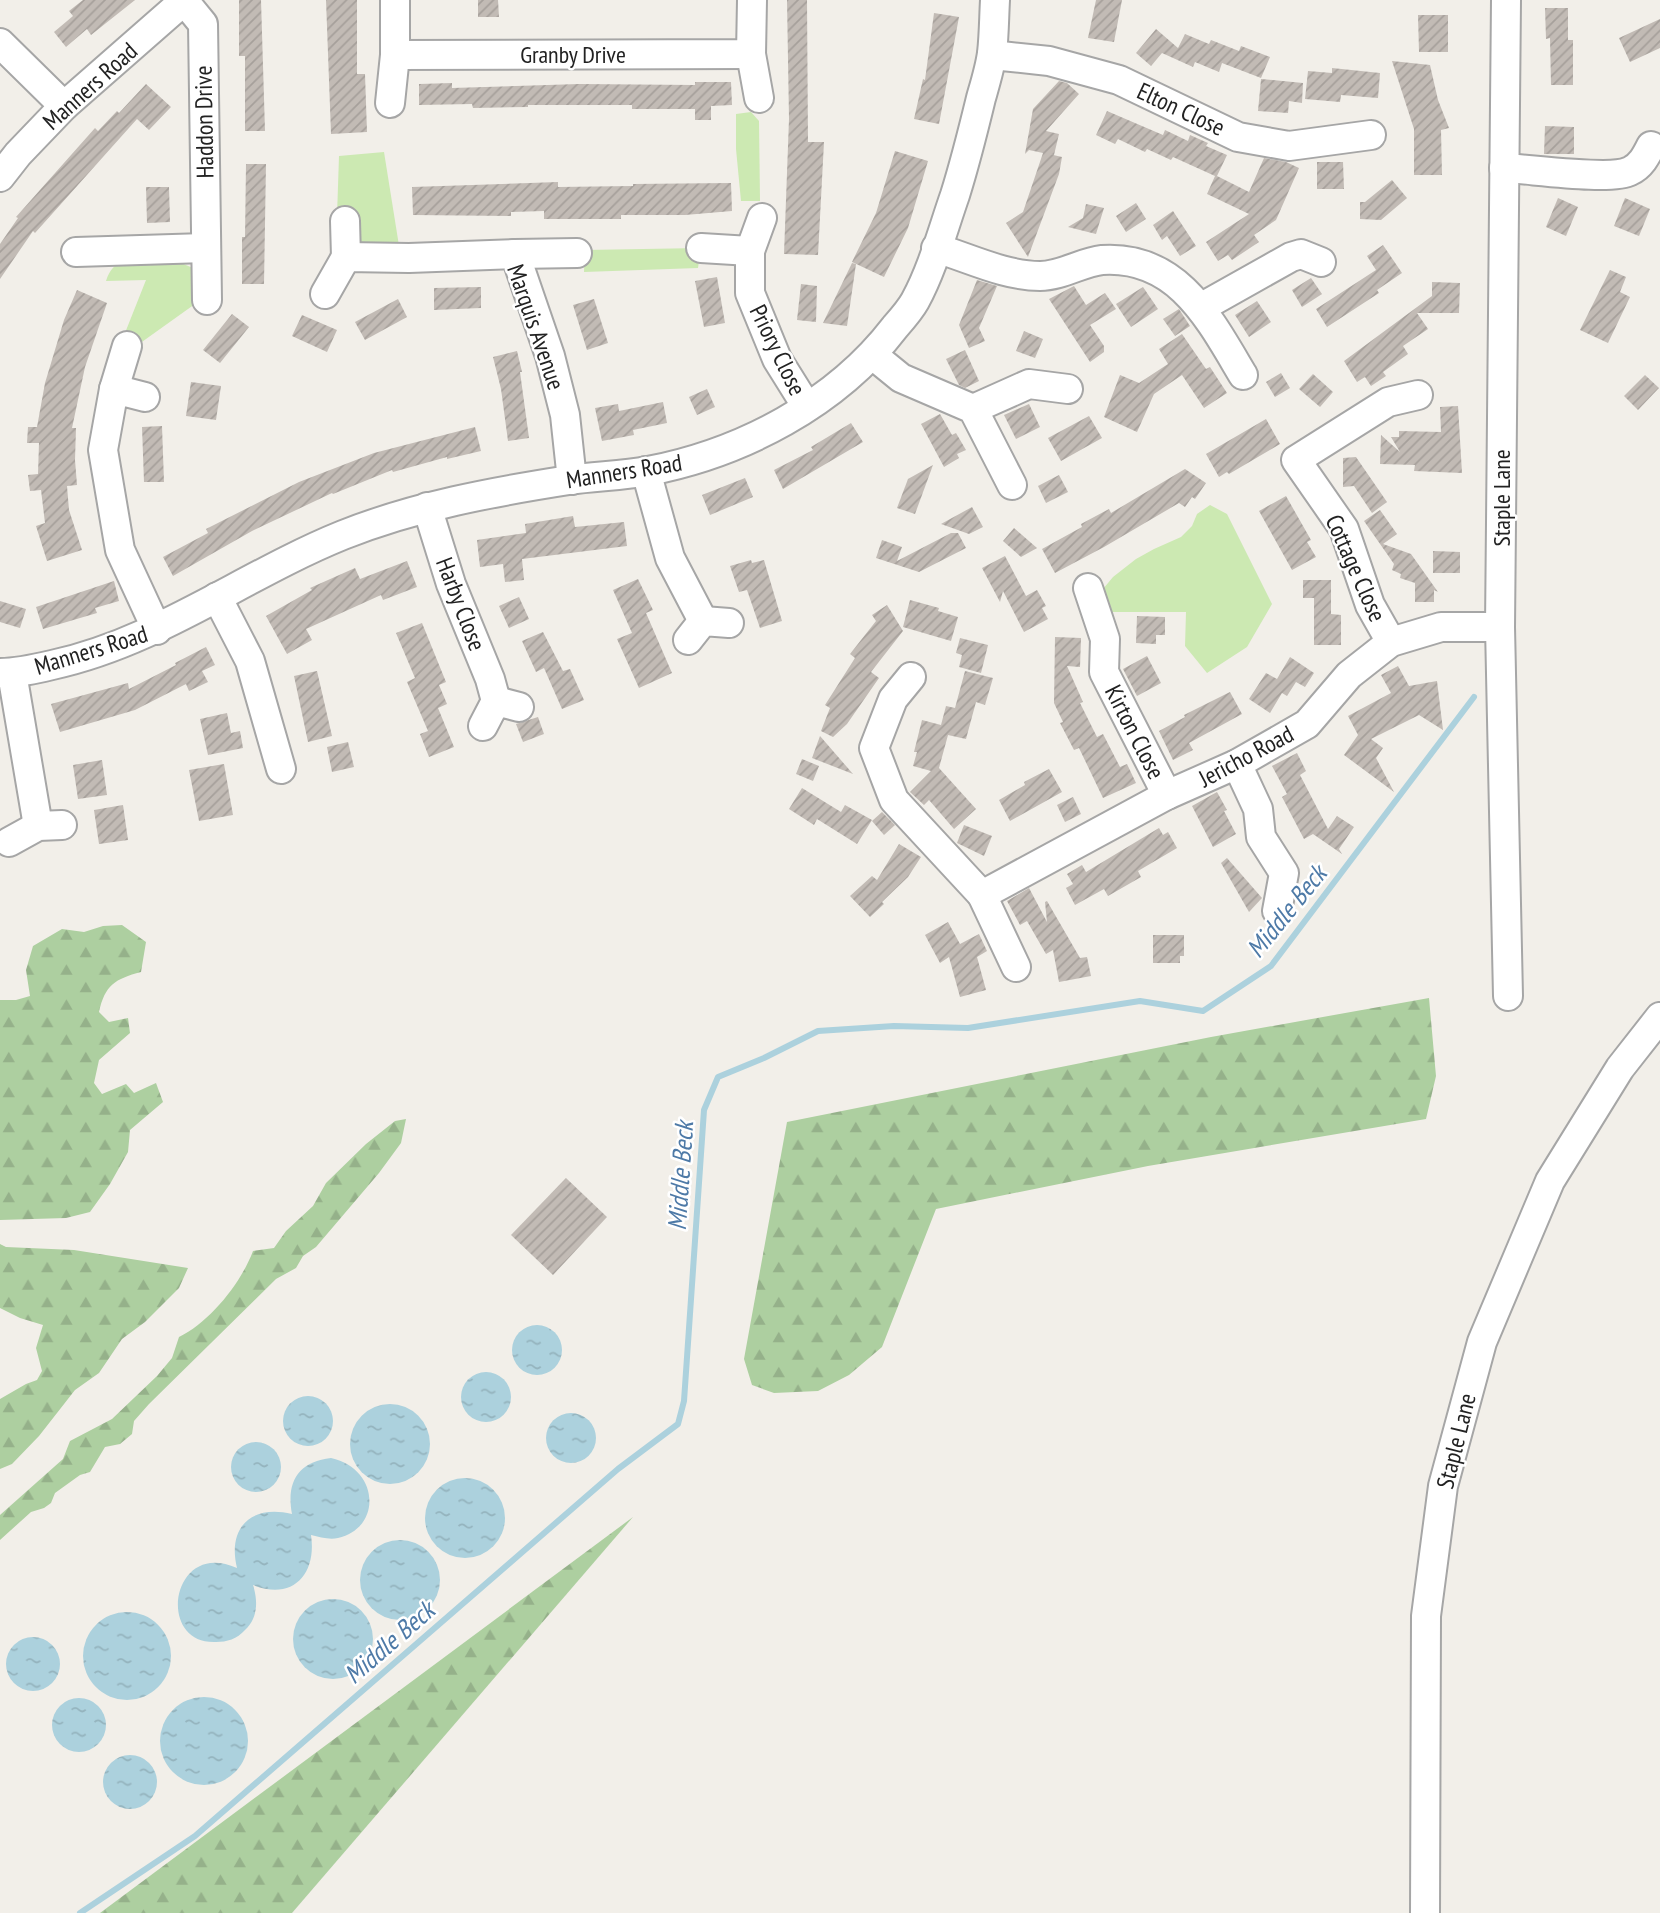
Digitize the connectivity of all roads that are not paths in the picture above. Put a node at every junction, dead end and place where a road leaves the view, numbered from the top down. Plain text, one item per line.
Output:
1 (395, 0) edge
2 (752, 0) edge
3 (995, 0) edge
4 (1506, 0) edge
5 (185, 1) edge
6 (0, 43) edge
7 (751, 54) junction
8 (395, 55) junction
9 (992, 55) junction
10 (759, 98) dead end
11 (390, 103) dead end
12 (64, 106) junction
13 (1371, 135) dead end
14 (1651, 146) dead end
15 (1504, 167) junction
16 (0, 177) edge
17 (762, 218) dead end
18 (345, 221) dead end
19 (205, 248) junction
20 (701, 248) dead end
21 (936, 248) junction
22 (750, 251) junction
23 (76, 252) dead end
24 (577, 253) dead end
25 (515, 254) junction
26 (346, 257) junction
27 (1321, 262) dead end
28 (325, 294) dead end
29 (207, 300) dead end
30 (1202, 307) junction
31 (127, 346) dead end
32 (874, 355) junction
33 (1244, 375) dead end
34 (114, 389) junction
35 (1068, 389) dead end
36 (1418, 396) dead end
37 (145, 397) dead end
38 (807, 407) junction
39 (973, 409) junction
40 (646, 471) junction
41 (572, 480) junction
42 (1012, 485) dead end
43 (427, 507) junction
44 (1088, 588) dead end
45 (218, 597) junction
46 (1500, 627) junction
47 (707, 628) dead end
48 (157, 630) junction
49 (1391, 642) junction
50 (6, 673) edge
51 (911, 677) dead end
52 (483, 726) dead end
53 (1237, 764) junction
54 (279, 779) dead end
55 (1167, 796) junction
56 (9, 842) dead end
57 (982, 895) junction
58 (1277, 911) dead end
59 (1016, 967) dead end
60 (1508, 996) dead end
61 (1660, 1017) edge
62 (1426, 1913) edge

1 - 8 street
2 - 7 street
3 - 9 street, Manners Road
4 - 15 street, Staple Lane
5 - 12 street, Manners Road
5 - 19 street, Haddon Drive
6 - 12 street
7 - 8 street, Granby Drive
7 - 10 street
8 - 11 street
9 - 13 street, Elton Close
9 - 21 street, Manners Road
12 - 16 street, Manners Road
14 - 15 street
15 - 46 street, Staple Lane
17 - 22 street, Priory Close
18 - 26 street
19 - 23 street
19 - 29 street, Haddon Drive
20 - 22 street
21 - 30 street
21 - 32 street, Manners Road
22 - 38 street, Priory Close
24 - 25 street
25 - 26 street, Marquis Avenue
25 - 41 street, Marquis Avenue
26 - 28 street
27 - 30 street
30 - 33 street
31 - 34 street
32 - 38 street, Manners Road
32 - 39 street
34 - 37 street
34 - 48 street
35 - 39 street
36 - 49 street, Cottage Close
38 - 40 street, Manners Road
39 - 42 street
40 - 41 street, Manners Road
40 - 47 street
41 - 43 street, Manners Road
43 - 45 street, Manners Road
43 - 52 street, Harby Close
44 - 55 street, Kirton Close
45 - 48 street, Manners Road
45 - 54 street
46 - 49 street, Jericho Road
46 - 60 street, Staple Lane
48 - 50 street, Manners Road
49 - 53 street, Jericho Road
50 - 56 street
51 - 57 street
53 - 55 street, Jericho Road
53 - 58 street
55 - 57 street, Jericho Road
57 - 59 street
61 - 62 street, Staple Lane

